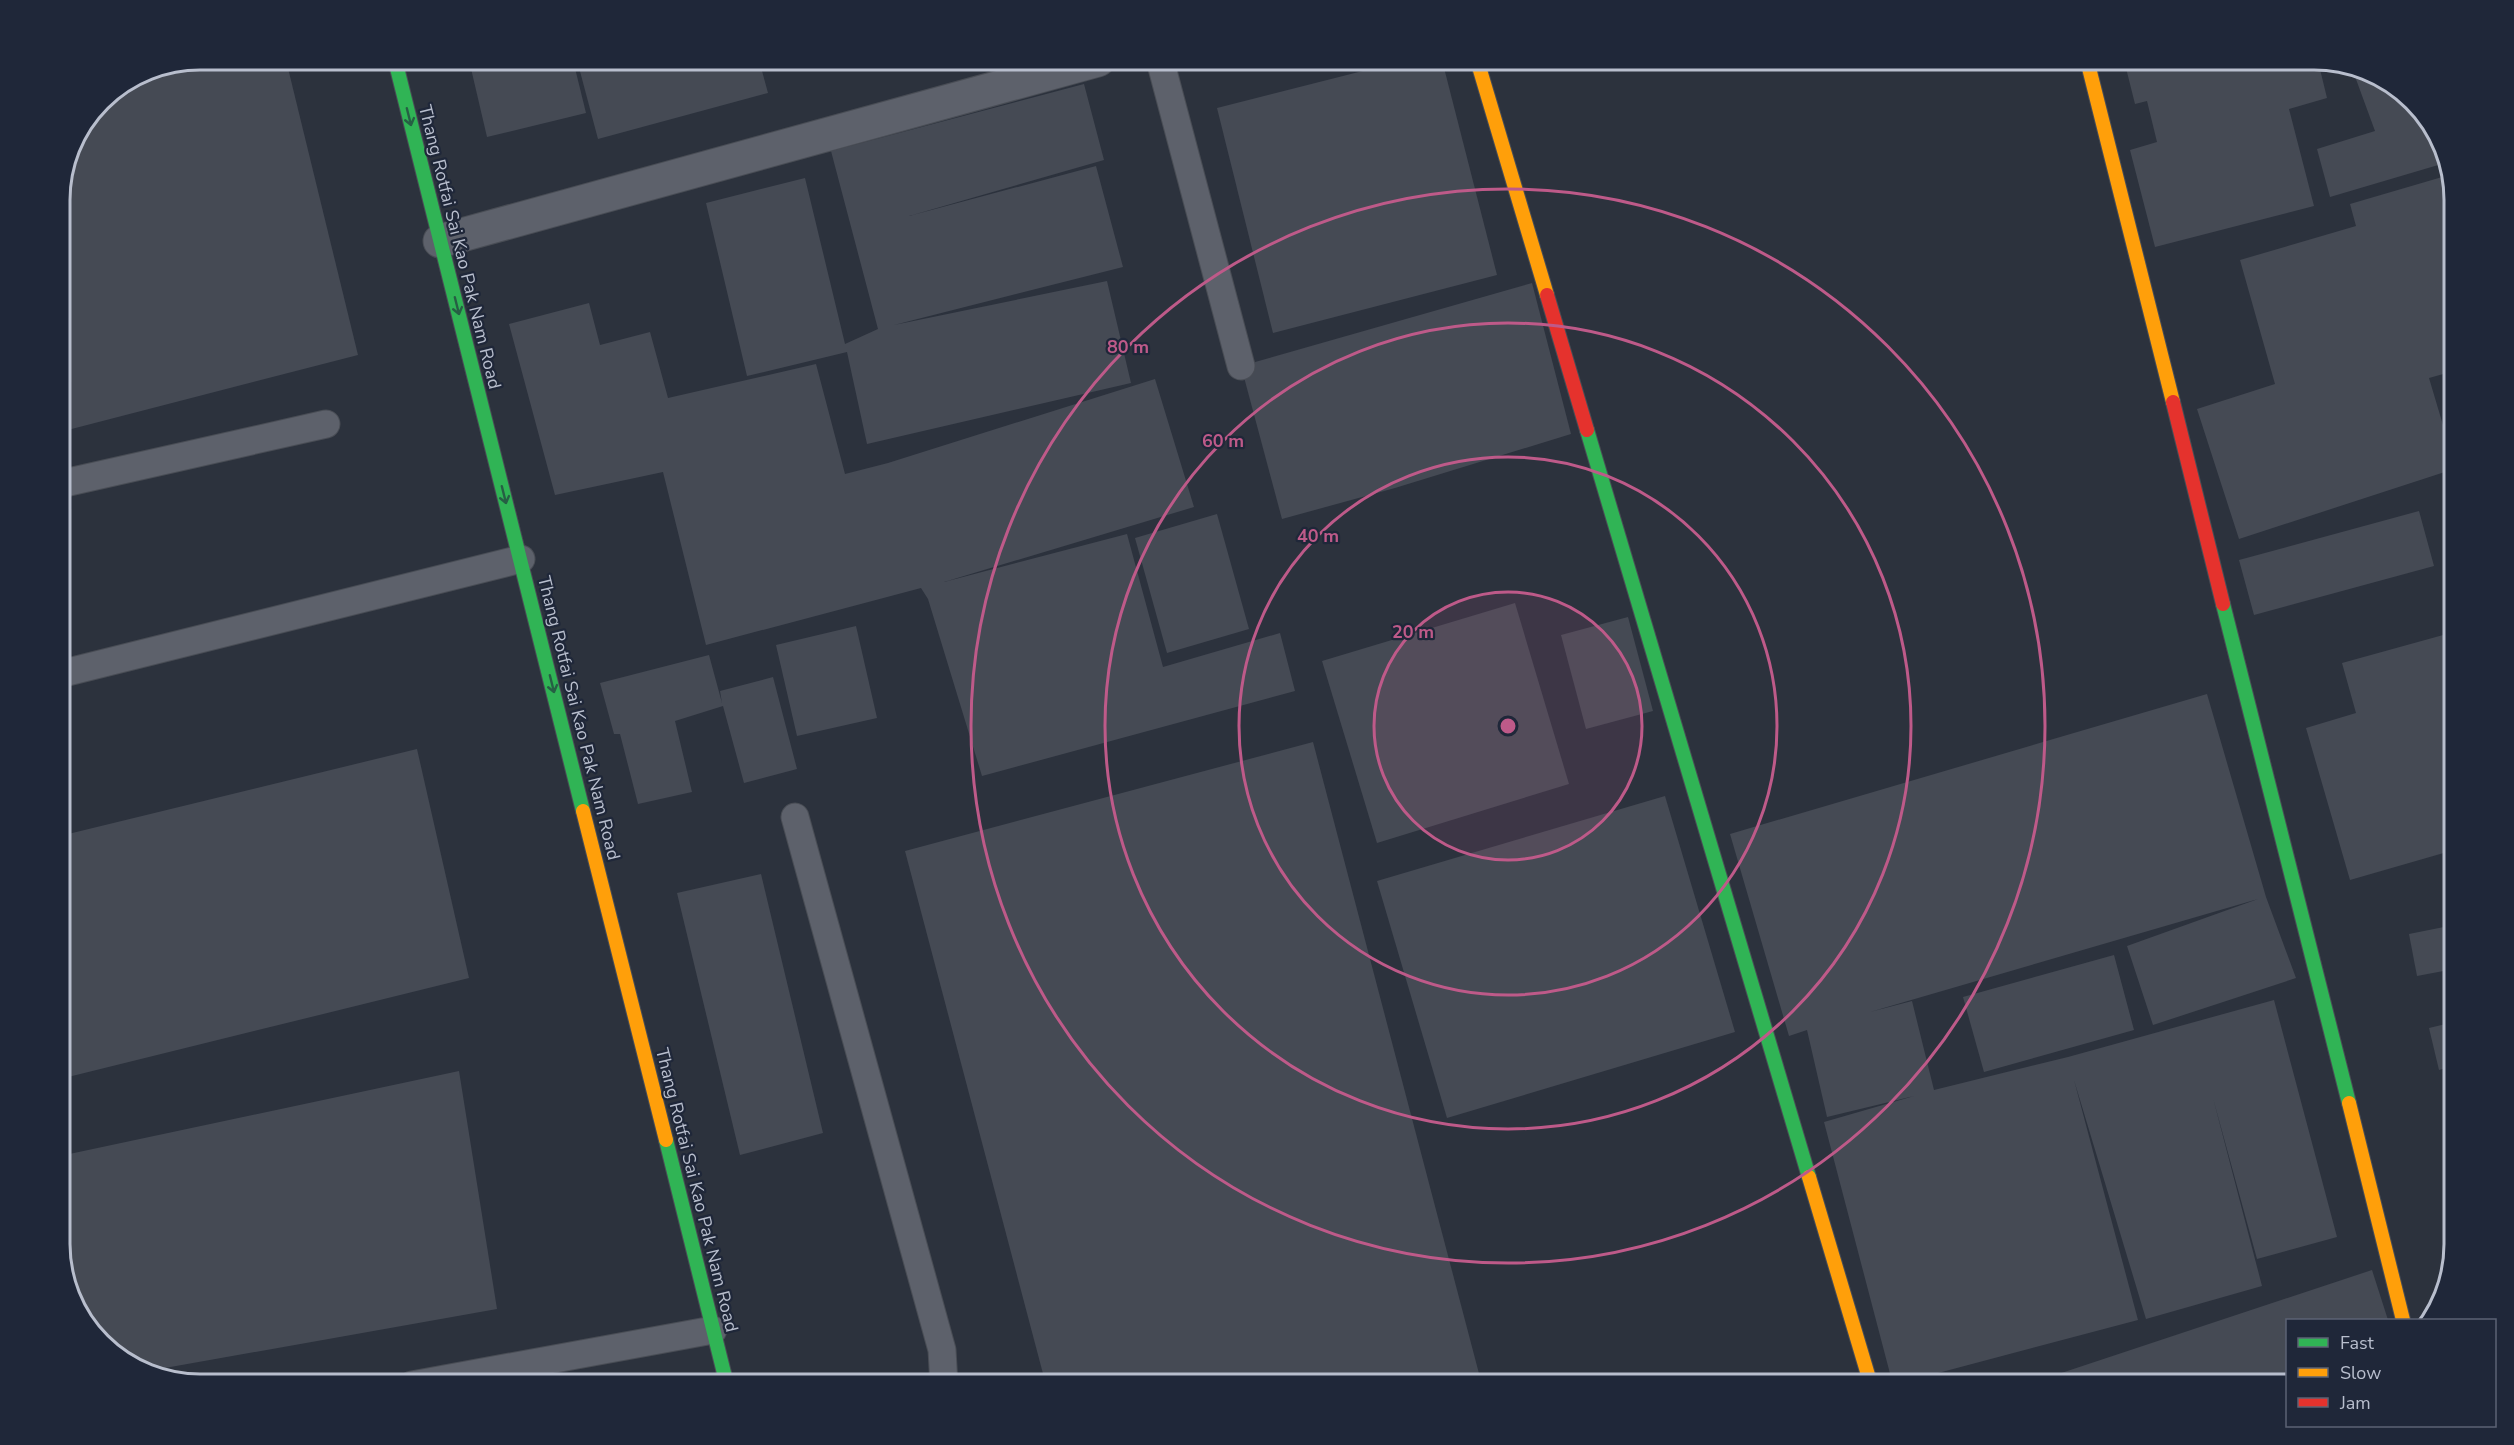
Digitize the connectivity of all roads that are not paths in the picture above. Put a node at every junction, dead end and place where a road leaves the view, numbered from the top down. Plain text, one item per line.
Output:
1 (397, 70) edge
2 (1062, 70) edge
3 (1163, 70) edge
4 (1480, 70) edge
5 (2090, 70) edge
6 (440, 241) junction
7 (1241, 366) dead end
8 (326, 424) dead end
9 (71, 482) edge
10 (521, 559) junction
11 (71, 671) edge
12 (795, 817) dead end
13 (2403, 1319) edge
14 (713, 1330) junction
15 (467, 1375) edge
16 (724, 1375) edge
17 (943, 1375) edge
18 (1868, 1375) edge

1 -> 6 street, Thang Rotfai Sai Kao Pak Nam Road
2 - 6 street
3 - 7 lane
4 - 18 street
5 - 13 street
6 -> 10 street, Thang Rotfai Sai Kao Pak Nam Road
8 - 9 lane
10 - 11 lane
10 -> 14 street, Thang Rotfai Sai Kao Pak Nam Road
12 - 17 lane
14 - 15 lane
14 - 16 street, Thang Rotfai Sai Kao Pak Nam Road

